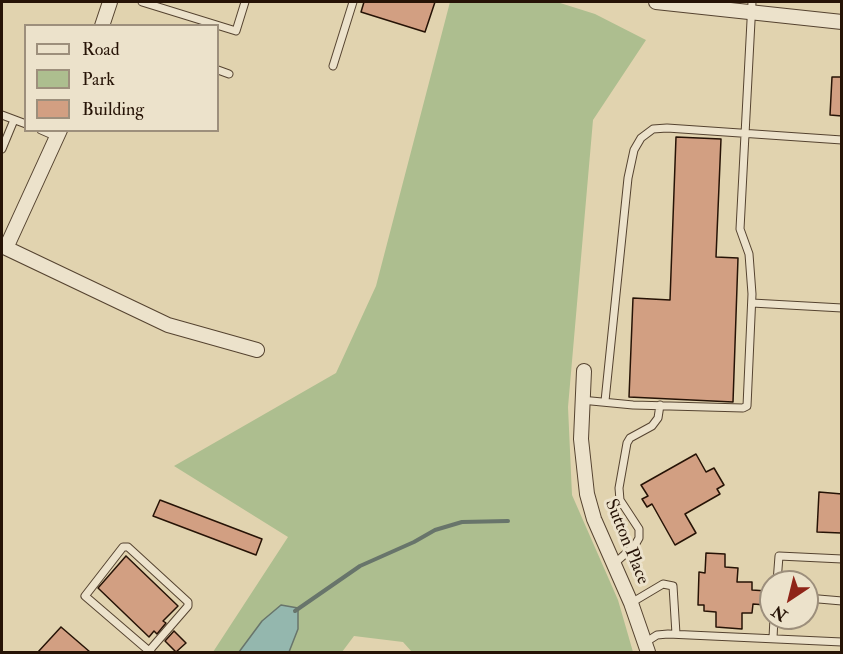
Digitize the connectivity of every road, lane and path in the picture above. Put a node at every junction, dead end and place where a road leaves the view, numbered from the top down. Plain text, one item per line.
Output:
1 (110, 2) edge
2 (142, 2) edge
3 (245, 2) edge
4 (353, 2) edge
5 (656, 2) edge
6 (752, 6) edge
7 (838, 18) edge
8 (105, 24) edge
9 (213, 24) edge
10 (219, 26) edge
11 (333, 66) dead end
12 (219, 70) edge
13 (229, 74) dead end
14 (2, 115) edge
15 (14, 120) junction
16 (24, 123) edge
17 (58, 134) edge
18 (745, 134) junction
19 (842, 140) edge
20 (2, 149) edge
21 (4, 247) edge
22 (752, 303) junction
23 (842, 308) edge
24 (257, 350) dead end
25 (584, 371) dead end
26 (581, 400) junction
27 (605, 401) junction
28 (660, 405) junction
29 (842, 559) edge
30 (614, 564) junction
31 (778, 570) edge
32 (819, 599) edge
33 (842, 601) edge
34 (631, 603) junction
35 (773, 630) edge
36 (676, 634) junction
37 (773, 638) junction
38 (842, 642) edge
39 (647, 647) edge
40 (150, 652) edge

1 - 8 street
2 - 9 lane
3 - 10 lane
4 - 11 lane
5 - 6 street
6 - 7 street
6 - 18 lane
12 - 13 lane
14 - 15 lane
15 - 16 lane
15 - 20 lane
17 - 21 street
18 - 19 lane
18 - 22 lane
18 - 27 lane
21 - 24 street
22 - 23 lane
22 - 28 lane
25 - 26 street, Sutton Place
26 - 27 lane
26 - 30 street, Sutton Place
27 - 28 lane
28 - 30 lane
29 - 31 lane
30 - 34 street, Sutton Place
32 - 33 lane
34 - 36 lane
34 - 39 street, Sutton Place
35 - 37 lane
36 - 37 lane
36 - 39 lane
37 - 38 lane
40 - 40 lane

